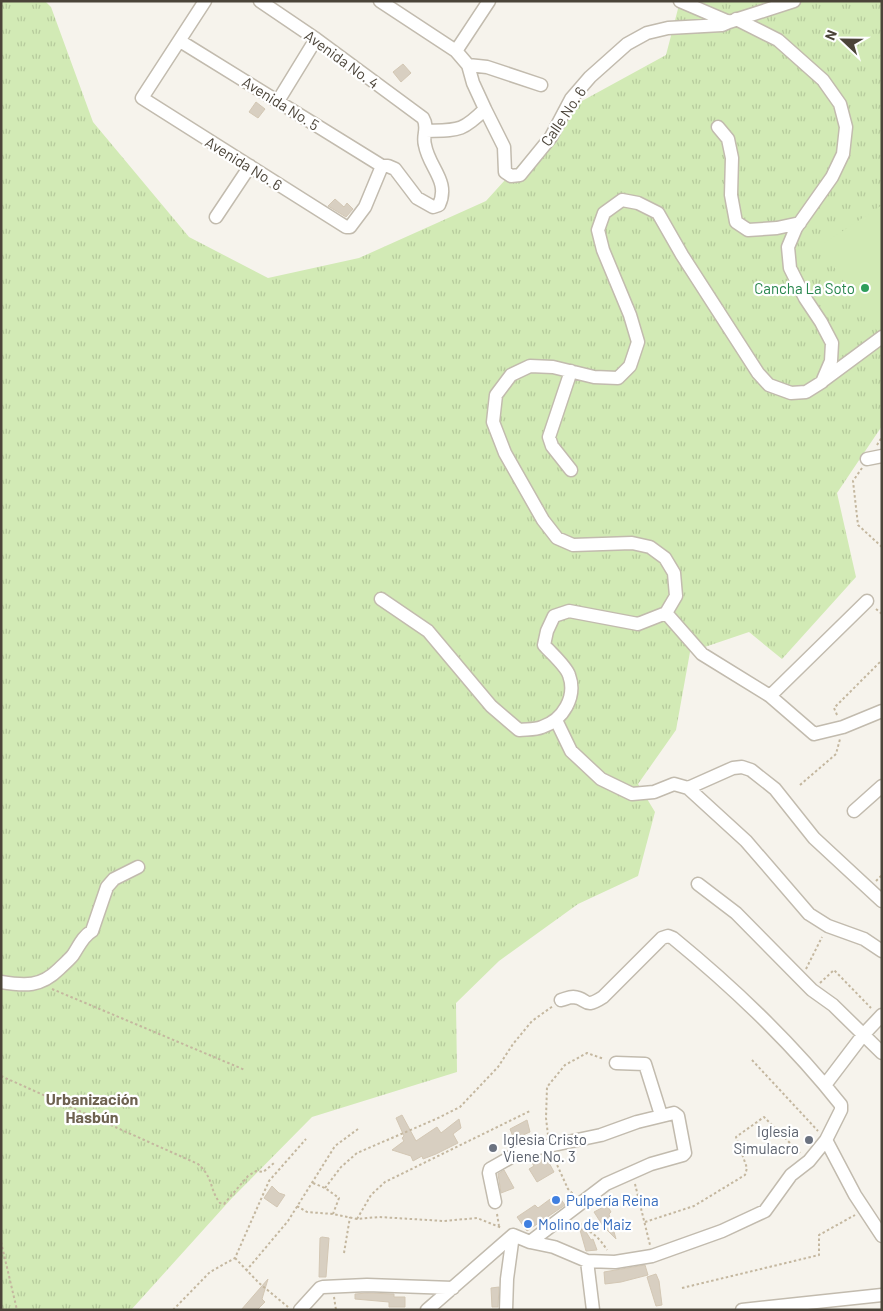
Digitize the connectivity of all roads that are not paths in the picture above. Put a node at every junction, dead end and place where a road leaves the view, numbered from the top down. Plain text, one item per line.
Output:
1 (260, 1) edge
2 (380, 1) edge
3 (489, 1) edge
4 (680, 1) edge
5 (794, 1) edge
6 (200, 3) edge
7 (733, 20) junction
8 (316, 40) junction
9 (180, 41) junction
10 (456, 51) junction
11 (468, 65) junction
12 (541, 86) dead end
13 (278, 101) junction
14 (484, 109) junction
15 (718, 127) dead end
16 (426, 131) junction
17 (250, 166) junction
18 (382, 166) junction
19 (216, 217) dead end
20 (800, 223) junction
21 (882, 338) edge
22 (571, 371) junction
23 (822, 382) junction
24 (882, 456) edge
25 (868, 459) road end
26 (571, 470) dead end
27 (381, 599) dead end
28 (867, 601) dead end
29 (666, 613) junction
30 (770, 696) junction
31 (882, 711) edge
32 (556, 720) junction
33 (882, 786) edge
34 (688, 788) junction
35 (854, 811) dead end
36 (138, 867) dead end
37 (698, 884) dead end
38 (882, 901) edge
39 (882, 951) edge
40 (1, 982) edge
41 (561, 1000) road end
42 (881, 1016) edge
43 (863, 1035) junction
44 (882, 1053) edge
45 (616, 1063) road end
46 (825, 1085) junction
47 (661, 1115) junction
48 (826, 1140) junction
49 (495, 1202) dead end
50 (513, 1235) junction
51 (882, 1236) edge
52 (530, 1242) junction
53 (587, 1261) junction
54 (453, 1288) junction
55 (882, 1295) edge
56 (791, 1307) edge
57 (300, 1310) edge
58 (427, 1310) edge
59 (506, 1310) edge
60 (593, 1310) edge
61 (742, 1310) edge

1 - 8 street, Avenida No. 4
2 - 10 street
3 - 10 street
4 - 7 street
5 - 7 street, Calle No. 6
6 - 9 street
7 - 14 street, Calle No. 6
7 - 20 street
8 - 13 street
8 - 16 street, Avenida No. 4
9 - 13 street, Avenida No. 5
9 - 17 street, Avenida No. 6
10 - 11 street
11 - 12 street
11 - 14 street
13 - 18 street, Avenida No. 5
14 - 16 street
15 - 20 street
16 - 18 street, Avenida No. 5
17 - 18 street, Avenida No. 6
17 - 19 street
20 - 23 street
21 - 23 street
22 - 23 street
22 - 26 street
22 - 29 street
24 - 25 street
27 - 32 street
28 - 30 street
29 - 30 street
29 - 32 street
30 - 31 street
32 - 34 street
33 - 35 street
34 - 38 street
34 - 39 street
36 - 40 street
37 - 43 street
41 - 46 street
42 - 43 street
43 - 44 street
43 - 46 street
45 - 47 street
46 - 48 street
47 - 49 street
47 - 52 street
48 - 51 street
48 - 53 street
50 - 52 street
50 - 54 street
50 - 59 street
52 - 53 street
53 - 60 street
54 - 57 street
54 - 58 street
55 - 56 street
56 - 61 street

